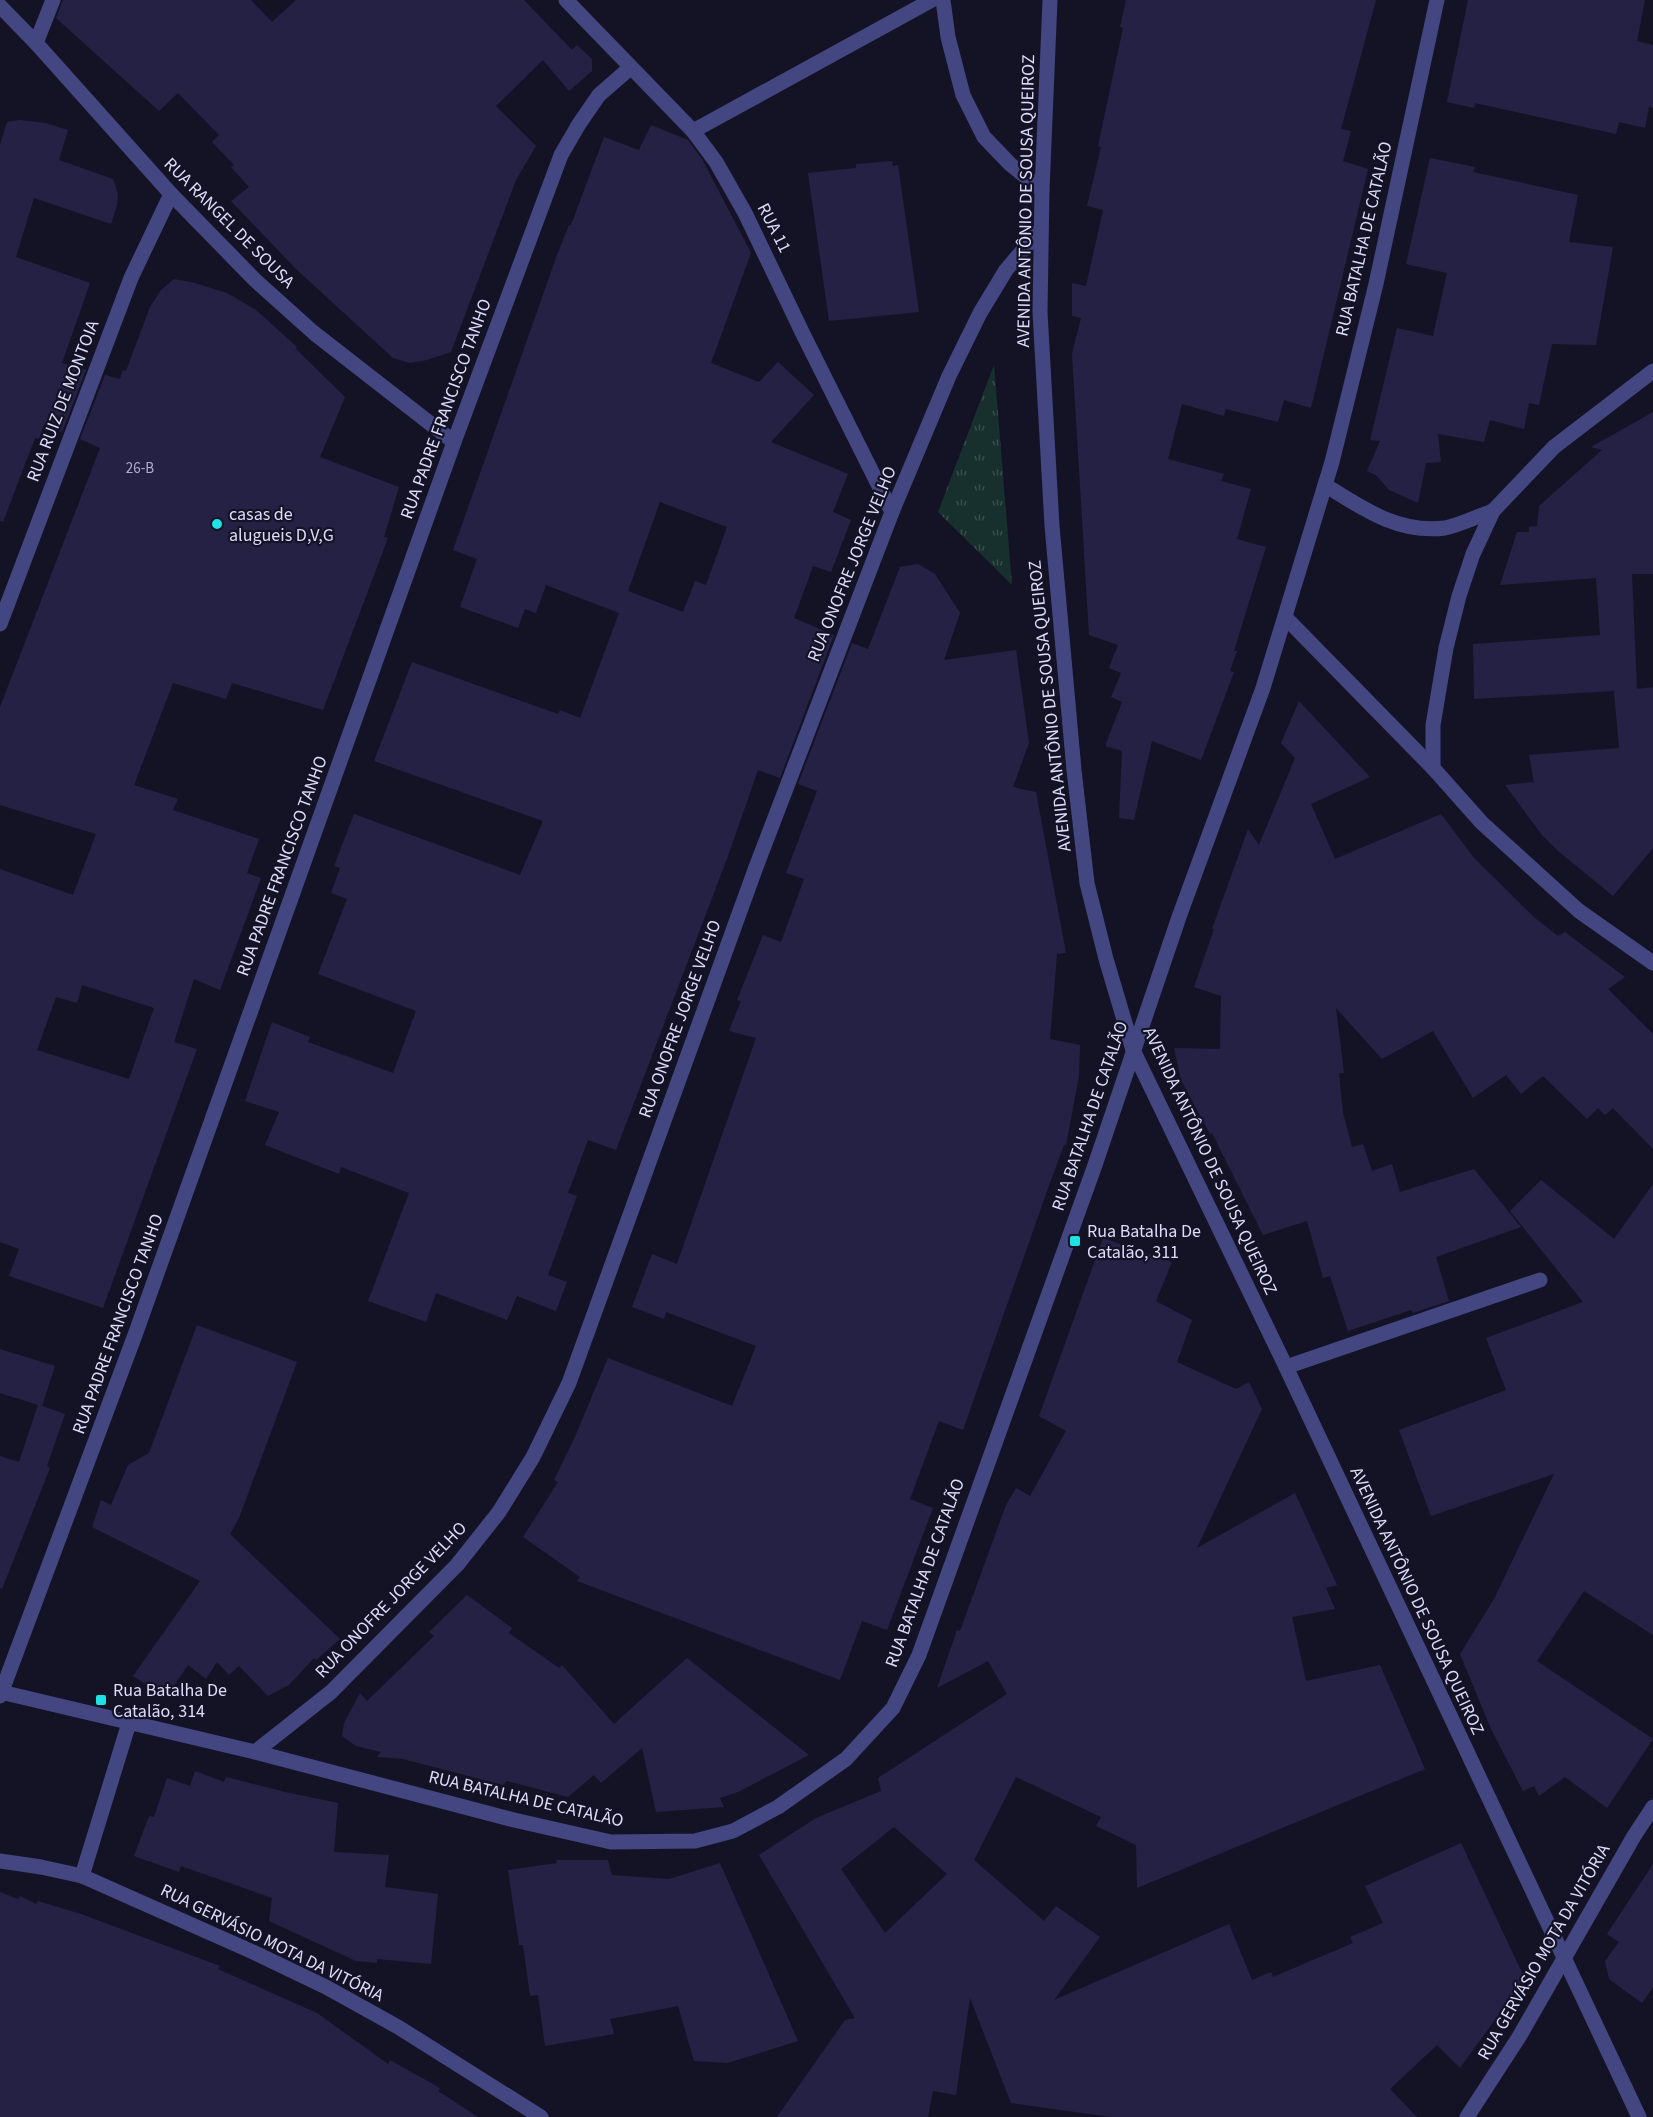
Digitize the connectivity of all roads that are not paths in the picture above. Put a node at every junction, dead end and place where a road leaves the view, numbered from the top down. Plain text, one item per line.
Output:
1 (53, 0) edge
2 (566, 0) edge
3 (932, 0) edge
4 (943, 0) edge
5 (1050, 0) edge
6 (1437, 0) edge
7 (0, 6) edge
8 (36, 43) junction
9 (630, 69) junction
10 (693, 131) junction
11 (1042, 190) junction
12 (171, 194) junction
13 (1041, 229) junction
14 (1653, 371) edge
15 (454, 441) junction
16 (1324, 485) junction
17 (1493, 511) junction
18 (892, 512) junction
19 (1285, 617) junction
20 (0, 624) edge
21 (1433, 768) junction
22 (1653, 963) edge
23 (1133, 1050) junction
24 (1540, 1280) dead end
25 (1286, 1367) junction
26 (1, 1694) edge
27 (129, 1723) junction
28 (255, 1752) junction
29 (1653, 1807) edge
30 (0, 1861) edge
31 (82, 1876) junction
32 (1563, 1958) junction
33 (541, 2117) edge
34 (1467, 2117) edge
35 (1639, 2117) edge

1 - 8 street
2 - 9 street, RUA 11
3 - 10 street
4 - 11 street
5 - 11 street, AVENIDA ANTÔNIO DE SOUSA QUEIROZ
6 - 16 street, RUA BATALHA DE CATALÃO
7 - 8 street, RUA RANGEL DE SOUSA
8 - 12 street, RUA RANGEL DE SOUSA
9 - 10 street, RUA 11
9 - 15 street, RUA PADRE FRANCISCO TANHO
10 - 18 street, RUA 11
11 - 13 street, AVENIDA ANTÔNIO DE SOUSA QUEIROZ
12 - 15 street, RUA RANGEL DE SOUSA
12 - 20 street, RUA RUIZ DE MONTOIA
13 - 18 street, RUA ONOFRE JORGE VELHO
13 - 23 street, AVENIDA ANTÔNIO DE SOUSA QUEIROZ
14 - 17 street
15 - 26 street, RUA PADRE FRANCISCO TANHO
16 - 17 street
16 - 19 street, RUA BATALHA DE CATALÃO
17 - 21 street
18 - 28 street, RUA ONOFRE JORGE VELHO
19 - 21 street
19 - 23 street, RUA BATALHA DE CATALÃO
21 - 22 street
23 - 25 street, AVENIDA ANTÔNIO DE SOUSA QUEIROZ
23 - 28 street, RUA BATALHA DE CATALÃO
24 - 25 street
25 - 32 street, AVENIDA ANTÔNIO DE SOUSA QUEIROZ
26 - 27 street, RUA BATALHA DE CATALÃO
27 - 28 street, RUA BATALHA DE CATALÃO
27 - 31 street
29 - 32 street, RUA GERVÁSIO MOTA DA VITÓRIA
30 - 31 street, RUA GERVÁSIO MOTA DA VITÓRIA
31 - 33 street, RUA GERVÁSIO MOTA DA VITÓRIA
32 - 34 street, RUA GERVÁSIO MOTA DA VITÓRIA
32 - 35 street, AVENIDA ANTÔNIO DE SOUSA QUEIROZ

